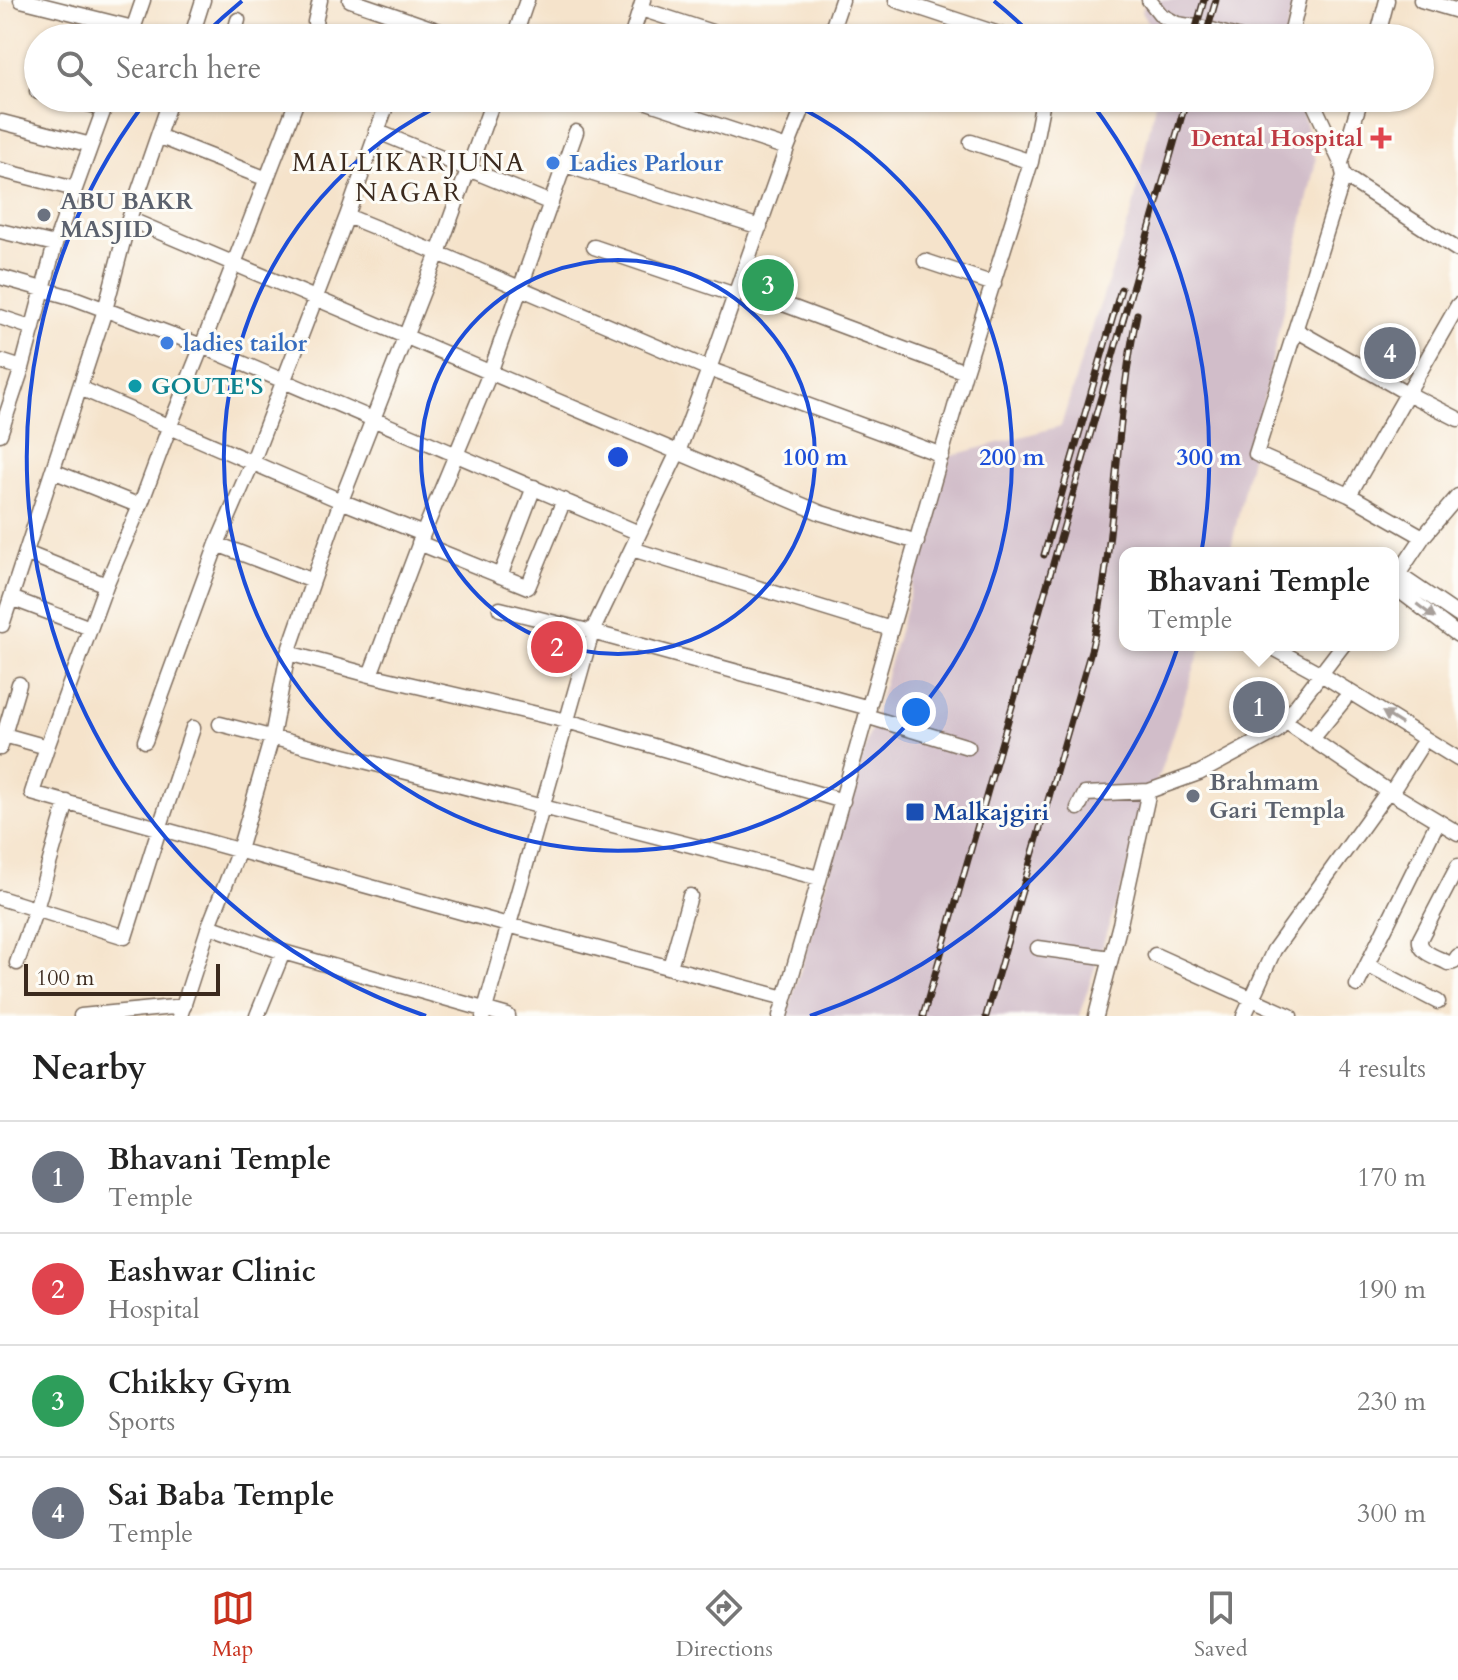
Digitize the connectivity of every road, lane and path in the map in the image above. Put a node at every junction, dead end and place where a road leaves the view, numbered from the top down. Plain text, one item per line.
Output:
1 (21, 0) edge
2 (143, 0) edge
3 (203, 0) edge
4 (320, 0) edge
5 (350, 0) edge
6 (527, 0) edge
7 (842, 0) edge
8 (896, 0) edge
9 (1149, 0) edge
10 (1299, 0) edge
11 (1387, 0) edge
12 (1421, 0) edge
13 (642, 4) edge
14 (1458, 11) edge
15 (238, 20) dead end
16 (102, 24) edge
17 (135, 24) edge
18 (195, 24) edge
19 (237, 24) edge
20 (316, 24) edge
21 (419, 24) edge
22 (519, 24) edge
23 (636, 24) edge
24 (694, 24) edge
25 (834, 24) edge
26 (969, 24) edge
27 (1177, 24) edge
28 (1293, 24) edge
29 (1381, 24) edge
30 (103, 112) edge
31 (166, 112) edge
32 (293, 112) edge
33 (383, 112) edge
34 (489, 112) edge
35 (678, 112) edge
36 (801, 112) edge
37 (1041, 112) edge
38 (1317, 112) edge
39 (1357, 112) edge
40 (2, 122) dead end
41 (376, 131) junction
42 (576, 132) dead end
43 (158, 136) junction
44 (971, 142) dead end
45 (91, 145) junction
46 (787, 148) junction
47 (1031, 162) junction
48 (565, 165) junction
49 (469, 169) junction
50 (0, 170) edge
51 (1342, 170) junction
52 (267, 179) junction
53 (75, 189) junction
54 (551, 203) junction
55 (347, 216) junction
56 (129, 219) junction
57 (760, 227) junction
58 (0, 231) edge
59 (55, 244) junction
60 (594, 247) dead end
61 (1458, 250) edge
62 (438, 253) junction
63 (925, 261) dead end
64 (235, 262) junction
65 (0, 277) edge
66 (994, 284) junction
67 (520, 288) junction
68 (44, 290) junction
69 (736, 291) junction
70 (315, 297) junction
71 (1458, 305) edge
72 (105, 310) junction
73 (0, 317) edge
74 (33, 328) junction
75 (1296, 330) junction
76 (407, 338) junction
77 (202, 346) junction
78 (0, 361) edge
79 (22, 368) junction
80 (709, 369) junction
81 (965, 372) junction
82 (490, 373) junction
83 (283, 381) junction
84 (80, 388) junction
85 (1407, 393) junction
86 (6, 396) edge
87 (374, 419) junction
88 (1458, 419) edge
89 (169, 428) junction
90 (0, 434) edge
91 (678, 452) junction
92 (942, 455) junction
93 (457, 456) junction
94 (252, 463) junction
95 (53, 471) junction
96 (534, 487) junction
97 (1349, 495) junction
98 (1458, 496) edge
99 (564, 500) junction
100 (341, 501) junction
101 (140, 506) junction
102 (639, 533) junction
103 (1423, 537) junction
104 (421, 538) junction
105 (917, 542) junction
106 (217, 544) junction
107 (632, 549) junction
108 (26, 553) junction
109 (1399, 575) edge
110 (500, 576) junction
111 (313, 581) junction
112 (1399, 583) edge
113 (1399, 584) edge
114 (106, 585) junction
115 (11, 598) junction
116 (500, 609) dead end
117 (1458, 615) edge
118 (2, 625) dead end
119 (90, 628) junction
120 (891, 629) junction
121 (592, 632) junction
122 (1458, 635) edge
123 (1279, 651) edge
124 (1338, 651) edge
125 (288, 653) junction
126 (1321, 674) junction
127 (370, 675) junction
128 (19, 684) dead end
129 (1344, 700) dead end
130 (868, 712) junction
131 (567, 721) junction
132 (1285, 721) junction
133 (220, 724) dead end
134 (193, 728) dead end
135 (272, 737) junction
136 (1312, 739) junction
137 (2, 741) edge
138 (145, 741) dead end
139 (47, 747) junction
140 (968, 747) dead end
141 (1420, 747) dead end
142 (1458, 759) edge
143 (1149, 791) junction
144 (1389, 792) junction
145 (843, 801) junction
146 (67, 802) junction
147 (542, 807) junction
148 (1078, 808) dead end
149 (1438, 821) junction
150 (159, 829) junction
151 (1458, 833) edge
152 (239, 850) junction
153 (1458, 866) edge
154 (819, 878) junction
155 (690, 896) dead end
156 (0, 898) edge
157 (36, 909) junction
158 (508, 925) junction
159 (209, 926) junction
160 (1038, 948) dead end
161 (283, 952) junction
162 (1155, 955) dead end
163 (1458, 956) edge
164 (1111, 958) junction
165 (17, 963) dead end
166 (1367, 965) junction
167 (670, 967) junction
168 (1357, 985) dead end
169 (785, 998) junction
170 (1252, 998) junction
171 (1438, 1002) dead end
172 (182, 1011) edge
173 (484, 1013) edge
174 (84, 1016) edge
175 (257, 1016) edge
176 (508, 1016) edge
177 (780, 1016) edge
178 (1096, 1016) edge
179 (1244, 1016) edge
180 (1290, 1016) edge

1 - 16 street
2 - 17 street
3 - 18 street
4 - 20 street
5 - 21 street
6 - 22 street
7 - 25 street
8 - 26 street
9 - 27 street
10 - 28 street
11 - 29 street
12 - 14 street
13 - 23 street
13 - 24 street
15 - 19 street
30 - 45 street
31 - 43 street
32 - 52 street
33 - 41 street
34 - 49 street
35 - 46 street
36 - 46 street
37 - 47 street
38 - 51 street
39 - 51 street
40 - 45 street
41 - 49 street
41 - 55 street
42 - 48 street
43 - 52 street
43 - 56 street
44 - 47 street
45 - 53 street
46 - 57 street
47 - 66 street
48 - 54 street
48 - 57 street
49 - 54 street
49 - 62 street
50 - 53 street
51 - 61 street
51 - 75 street
52 - 64 street
53 - 59 street
54 - 67 street
55 - 62 street
55 - 70 street
56 - 64 street
56 - 72 street
57 - 69 street
58 - 59 street
59 - 68 street
60 - 69 street
62 - 67 street
62 - 76 street
63 - 66 street
64 - 70 street
64 - 77 street
65 - 68 street
66 - 81 street
67 - 80 street
67 - 82 street
68 - 72 street
68 - 74 street
69 - 80 street
69 - 81 street
70 - 76 street
70 - 83 street
71 - 85 street
72 - 77 street
72 - 84 street
73 - 74 street
74 - 79 street
75 - 85 street
75 - 97 street
76 - 82 street
76 - 87 street
77 - 83 street
77 - 89 street
78 - 79 street
79 - 86 street
80 - 91 street
80 - 92 street
81 - 92 street
82 - 91 street
82 - 93 street
83 - 87 street
83 - 94 street
84 - 89 street
84 - 95 street
85 - 88 street
85 - 97 street
86 - 90 street
87 - 93 street
87 - 100 street
89 - 94 street
89 - 101 street
91 - 102 street
91 - 105 street
92 - 105 street
93 - 96 street
93 - 104 street
94 - 100 street
94 - 106 street
95 - 101 street
95 - 108 street
96 - 99 street
96 - 110 street
97 - 103 street
98 - 103 street
99 - 102 street
99 - 110 street
100 - 104 street
100 - 111 street
101 - 114 street
102 - 107 street
103 - 109 street
104 - 110 street
104 - 127 street
105 - 120 street
106 - 111 street
106 - 138 street
107 - 120 street
107 - 121 street
108 - 114 street
108 - 115 street
111 - 125 street
112 - 117 street
113 -> 122 street
114 - 119 street
115 - 118 street
115 - 119 street
116 - 121 street
119 - 139 street
120 - 130 street
121 - 130 street
121 - 131 street
123 - 126 street
124 - 126 street
125 - 127 street
125 - 135 street
126 - 132 street
142 -> 126 street
127 - 131 street
128 - 137 street
129 - 136 street
130 - 140 street
130 - 145 street
131 - 145 street
131 - 147 street
132 - 136 street
132 - 143 street
133 - 135 street
134 - 150 street
135 - 147 street
135 - 152 street
136 - 144 street
137 - 139 street
139 - 146 street
141 - 144 street
143 - 148 street
143 - 164 street
144 - 149 street
144 - 170 street
145 - 154 street
146 - 150 street
146 - 157 street
147 - 154 street
147 - 158 street
149 - 151 street
149 - 166 street
150 - 152 street
150 - 157 street
152 - 158 street
152 - 159 street
153 - 163 street
154 - 169 street
155 - 167 street
156 - 157 street
157 - 165 street
158 - 167 street
158 - 173 street
159 - 161 street
159 - 172 street
160 - 164 street
161 - 173 street
161 - 175 street
162 - 170 street
164 - 178 street
166 - 168 street
166 - 171 street
167 - 169 street
169 - 177 street
170 - 179 street
170 - 180 street
172 - 174 street
173 - 176 street

